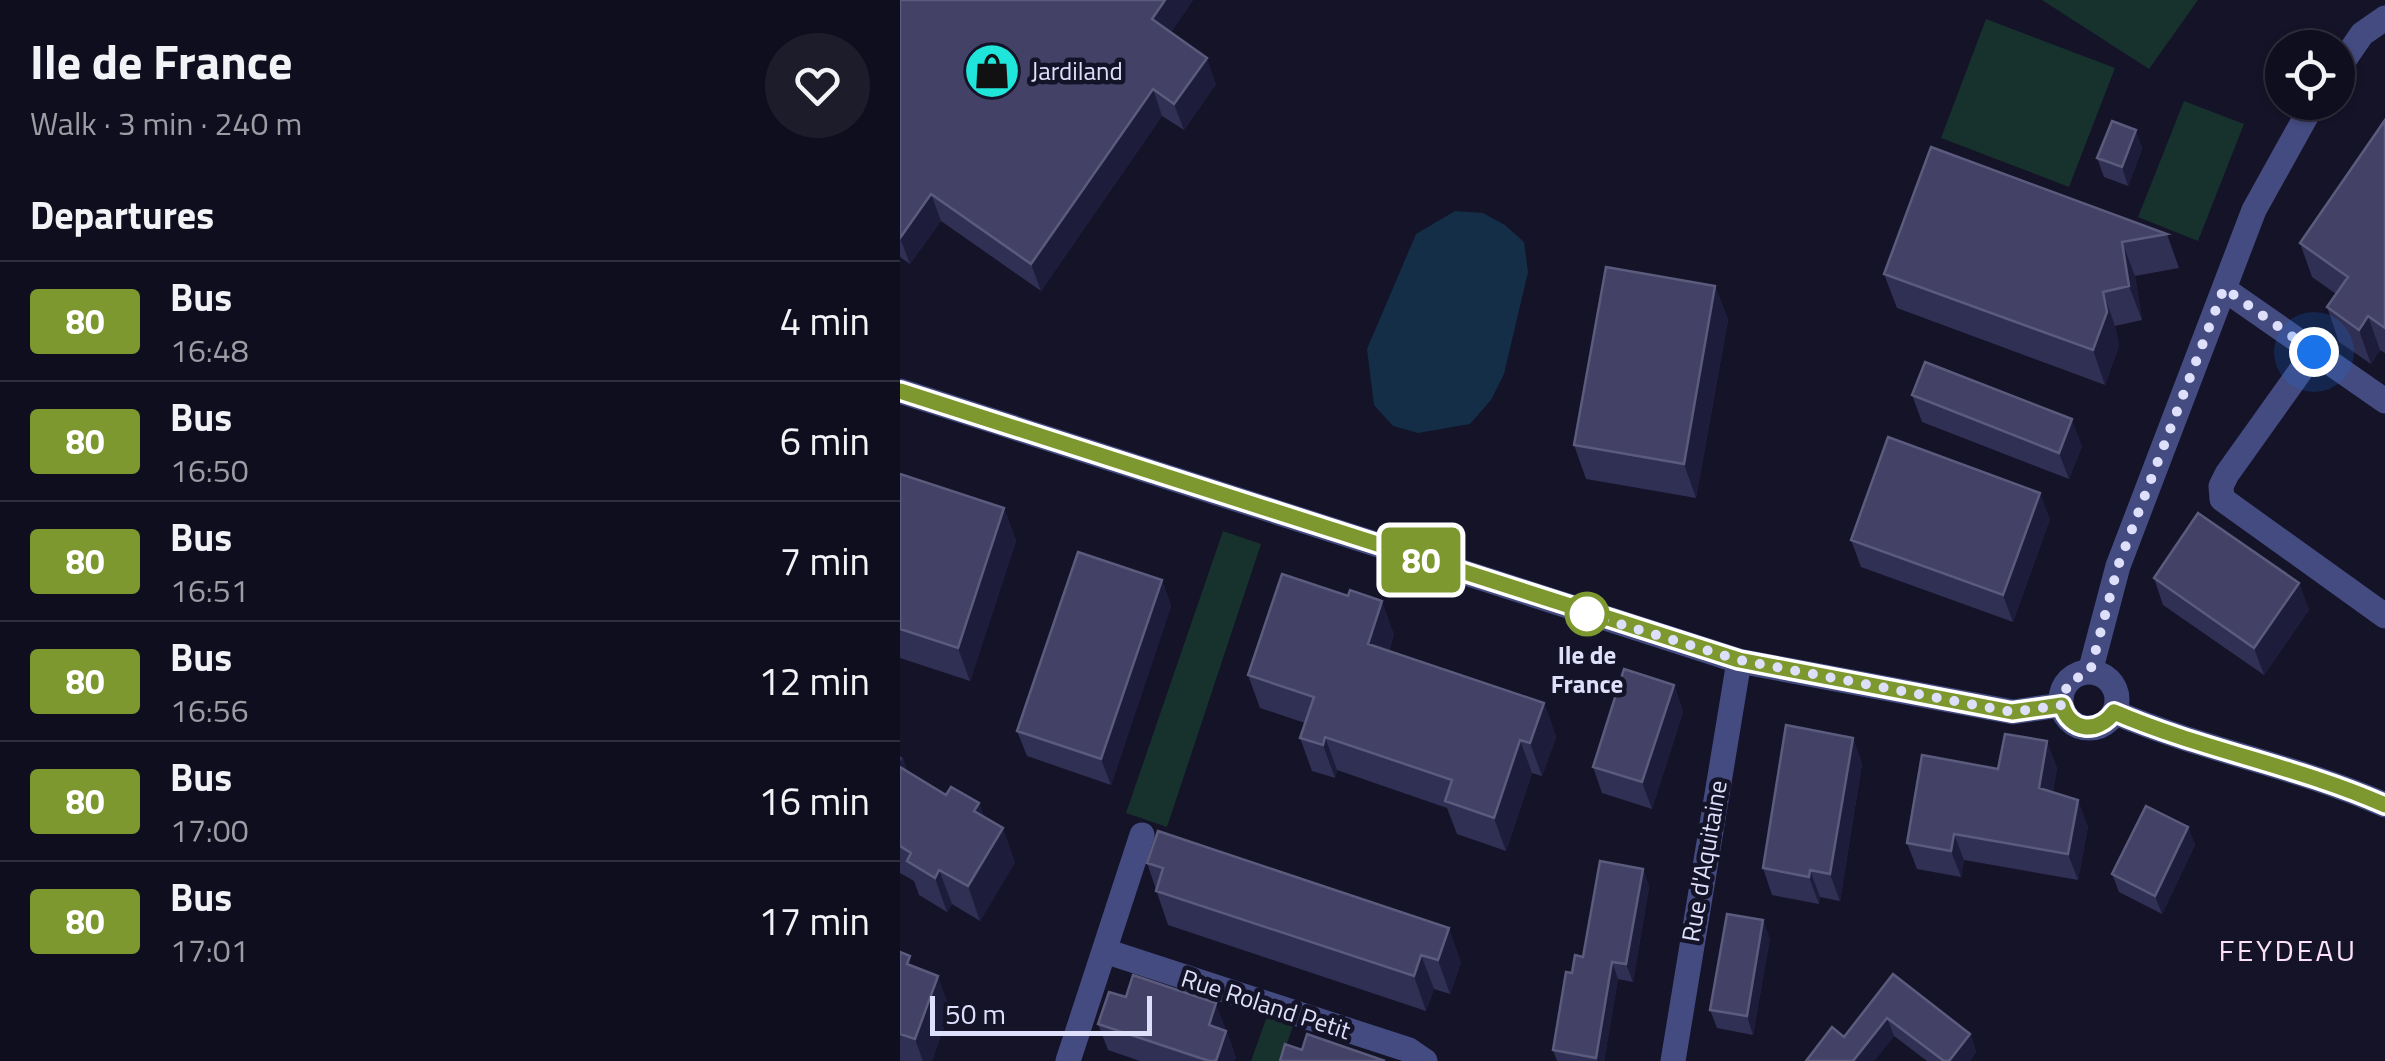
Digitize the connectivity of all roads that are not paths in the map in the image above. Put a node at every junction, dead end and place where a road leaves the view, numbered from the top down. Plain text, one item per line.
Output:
1 (2385, 18) edge
2 (2355, 44) edge
3 (2304, 120) edge
4 (2224, 288) junction
5 (2314, 352) junction
6 (900, 391) edge
7 (2385, 402) edge
8 (2385, 616) edge
9 (1739, 660) junction
10 (2090, 672) junction
11 (2062, 705) junction
12 (2114, 712) junction
13 (2385, 805) edge
14 (1142, 835) dead end
15 (1105, 952) junction
16 (1068, 1061) edge
17 (1425, 1061) edge
18 (1673, 1061) edge

1 - 2 street
3 - 4 street
4 - 5 street
4 - 10 street
5 - 7 street
5 - 8 street
6 - 9 street
9 - 11 street
9 - 18 street, Rue d'Aquitaine
10 - 11 street
10 - 12 street
11 - 12 street
12 - 13 street
14 - 15 street
15 - 16 street
15 - 17 street, Rue Roland Petit

